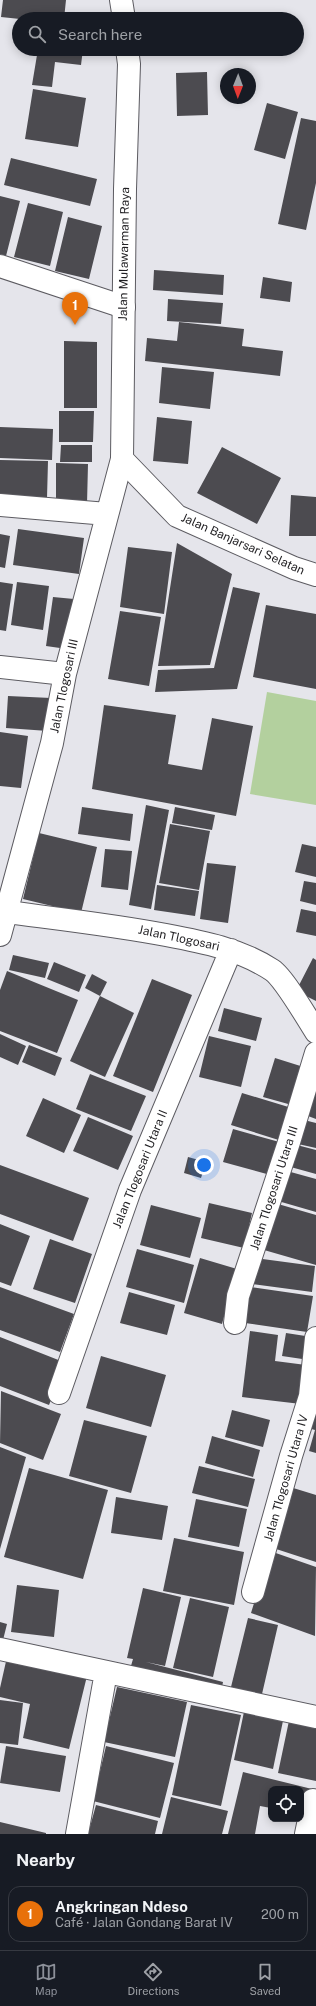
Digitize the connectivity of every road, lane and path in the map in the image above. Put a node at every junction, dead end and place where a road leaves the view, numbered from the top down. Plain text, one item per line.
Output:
1 (121, 0) edge
2 (123, 12) edge
3 (128, 56) edge
4 (0, 266) edge
5 (124, 307) junction
6 (122, 459) junction
7 (0, 505) edge
8 (107, 514) junction
9 (316, 575) edge
10 (0, 666) edge
11 (65, 674) junction
12 (7, 912) junction
13 (0, 936) edge
14 (231, 950) junction
15 (316, 1032) edge
16 (316, 1053) edge
17 (235, 1323) dead end
18 (316, 1338) edge
19 (60, 1393) dead end
20 (253, 1592) dead end
21 (0, 1649) edge
22 (106, 1672) junction
23 (316, 1717) edge
24 (313, 1800) dead end
25 (77, 1834) edge
26 (306, 1834) edge

1 - 2 street
3 - 5 street, Jalan Mulawarman Raya
4 - 5 street
5 - 6 street, Jalan Mulawarman Raya
6 - 8 street, Jalan Tlogosari III
6 - 9 street, Jalan Banjarsari Selatan
7 - 8 street
8 - 11 street, Jalan Tlogosari III
10 - 11 street
11 - 12 street, Jalan Tlogosari III
12 - 13 street, Jalan Tlogosari III
12 - 14 street, Jalan Tlogosari
14 - 15 street, Jalan Tlogosari
14 - 19 street, Jalan Tlogosari Utara II
16 - 17 street, Jalan Tlogosari Utara III
18 - 20 street, Jalan Tlogosari Utara IV
21 - 22 street
22 - 23 street
22 - 25 street
24 - 26 street

